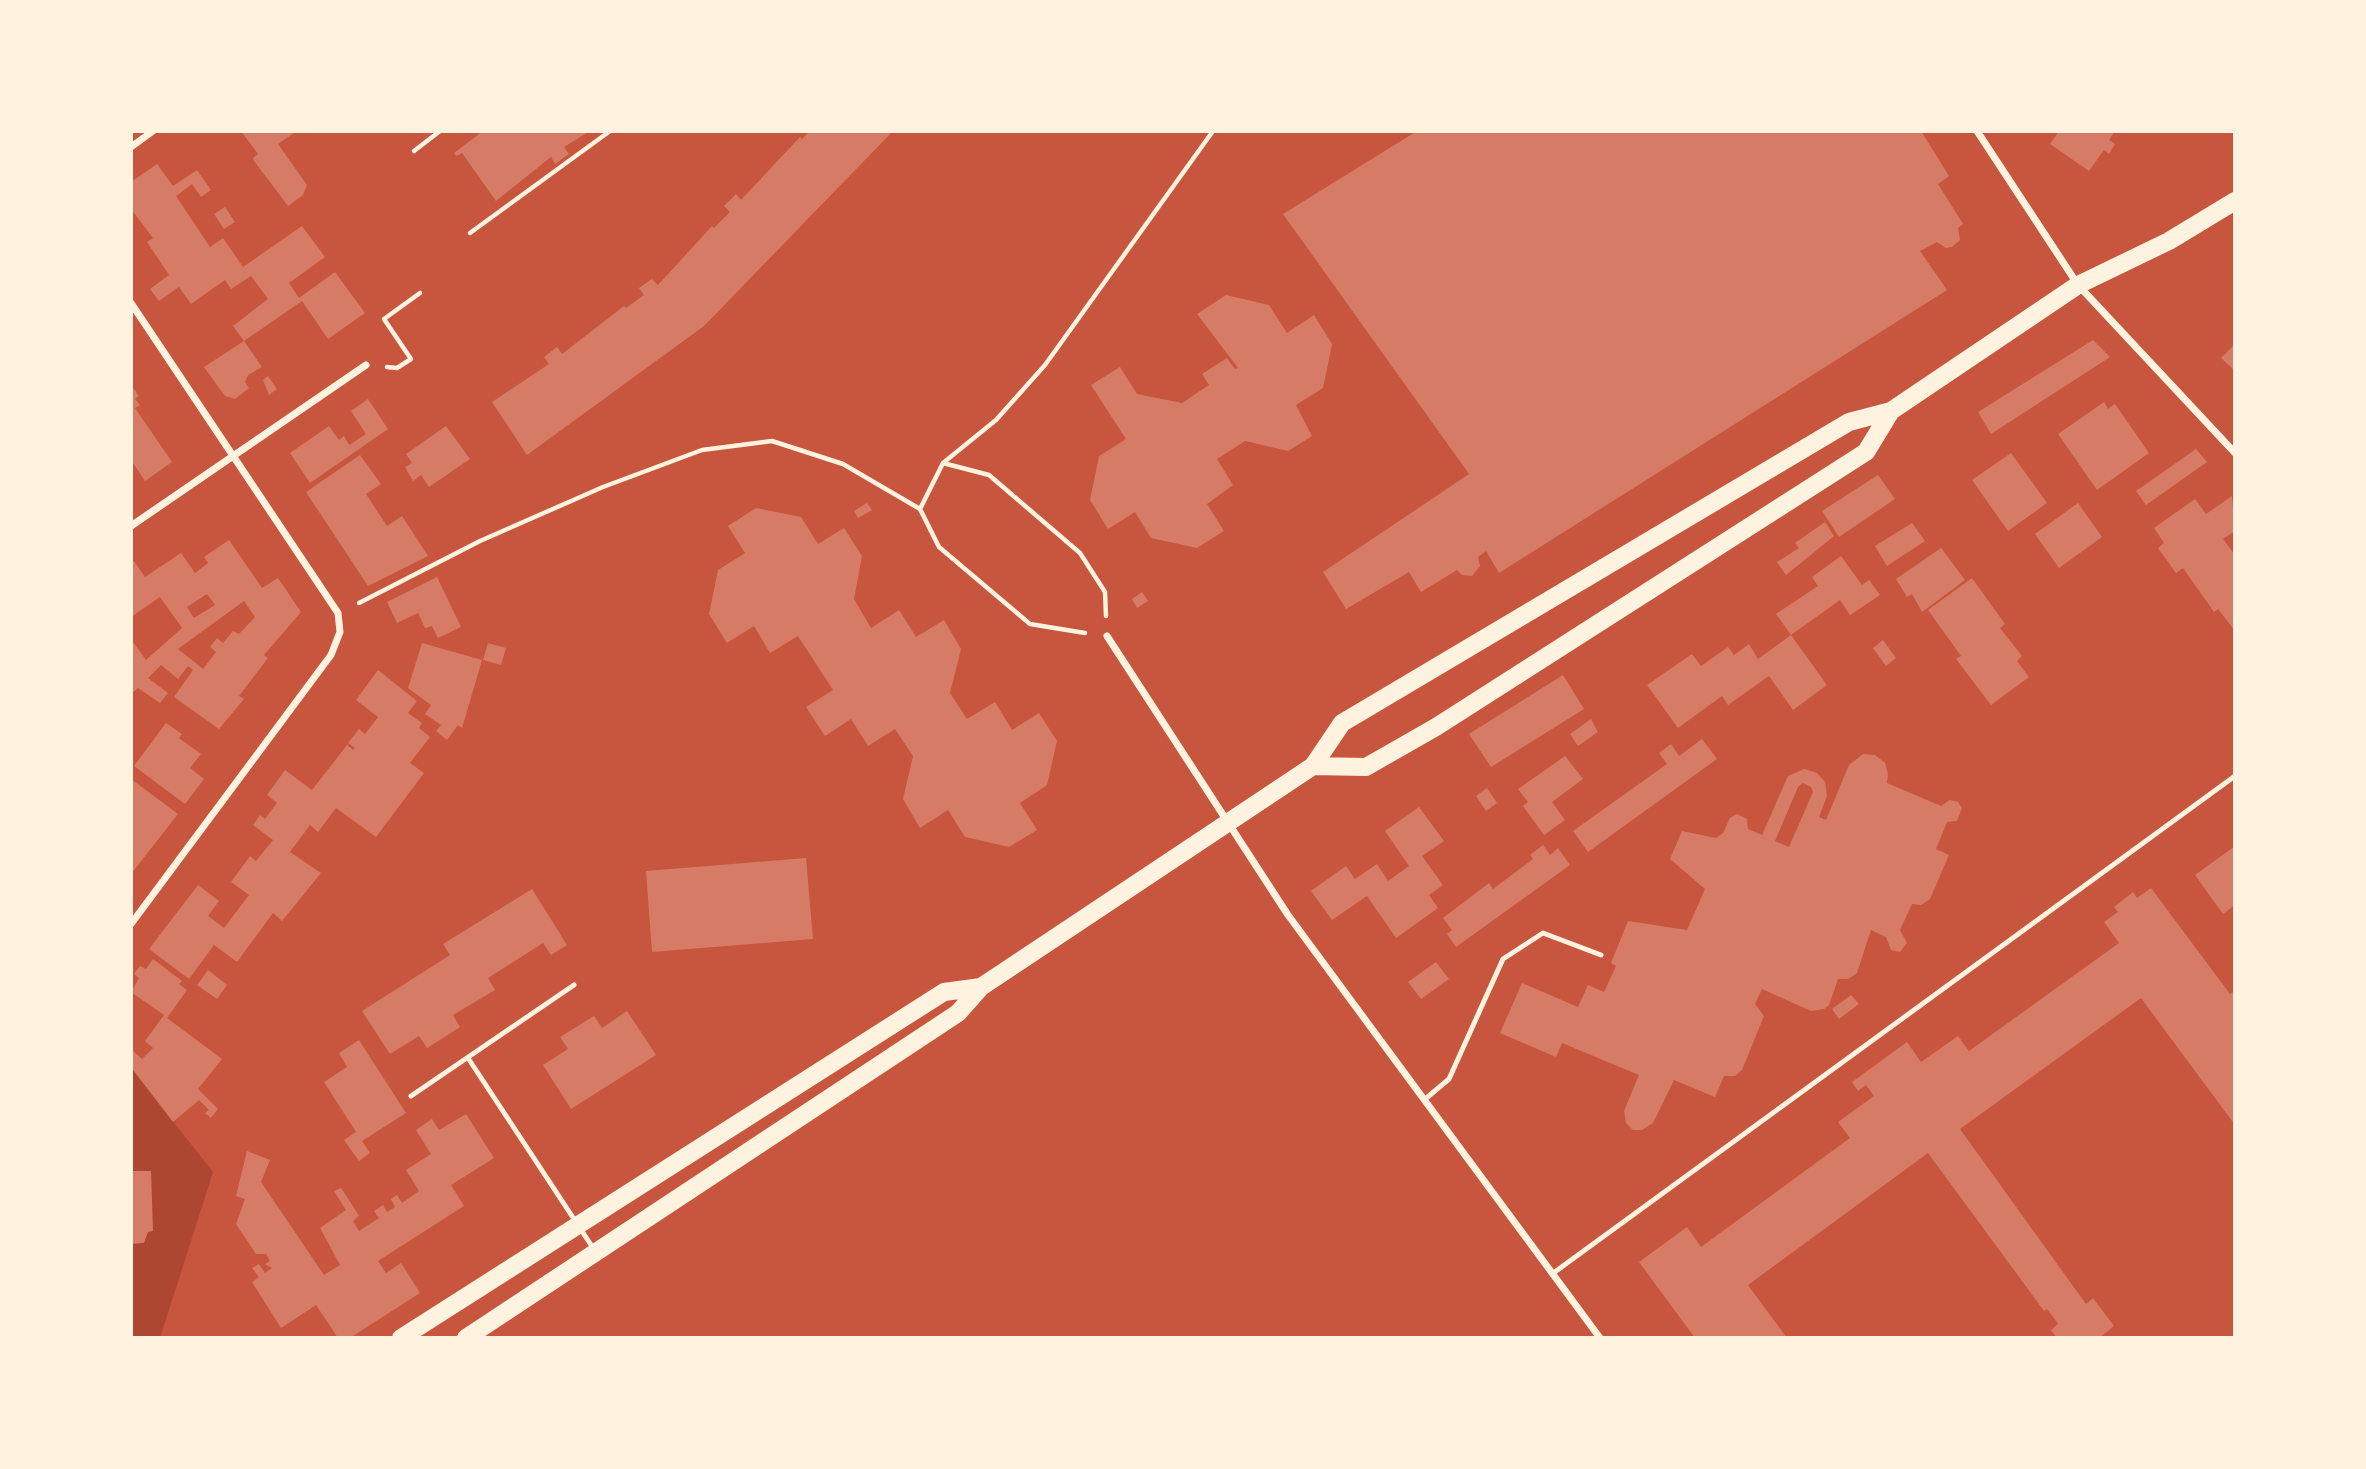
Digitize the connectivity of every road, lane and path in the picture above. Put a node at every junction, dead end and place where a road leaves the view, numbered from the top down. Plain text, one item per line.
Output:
1 (153, 131) edge
2 (440, 131) edge
3 (610, 131) edge
4 (1213, 131) edge
5 (1977, 131) edge
6 (131, 147) edge
7 (414, 151) dead end
8 (2235, 201) edge
9 (470, 233) dead end
10 (2078, 285) junction
11 (419, 293) dead end
12 (131, 303) edge
13 (411, 359) dead end
14 (366, 365) dead end
15 (1891, 411) junction
16 (2235, 453) edge
17 (234, 457) junction
18 (943, 463) junction
19 (920, 509) junction
20 (131, 526) edge
21 (338, 613) junction
22 (1107, 636) junction
23 (1313, 766) junction
24 (2235, 776) edge
25 (1227, 824) junction
26 (131, 924) edge
27 (1601, 955) dead end
28 (574, 985) dead end
29 (981, 987) junction
30 (468, 1058) junction
31 (411, 1096) dead end
32 (1424, 1100) junction
33 (578, 1225) junction
34 (595, 1251) junction
35 (1552, 1274) junction
36 (401, 1338) edge
37 (466, 1338) edge
38 (1600, 1338) edge

1 - 6 street
2 - 7 path
3 - 9 path
4 - 18 path
5 - 10 street
8 - 10 main road
10 - 15 main road
10 - 16 street
11 - 13 path
12 - 17 street
14 - 17 street
15 - 23 main road
15 - 23 main road
17 - 20 street
17 - 21 street
18 - 19 path
18 - 22 path
19 - 21 path
19 - 22 path
21 - 26 street
22 - 25 street
23 - 25 main road
24 - 35 lane
25 - 29 main road
25 - 32 street
27 - 32 lane
28 - 30 lane
29 - 33 main road
29 - 34 main road
30 - 31 lane
30 - 33 lane
32 - 35 street
33 - 34 lane
33 - 36 main road
34 - 37 main road
35 - 38 street

